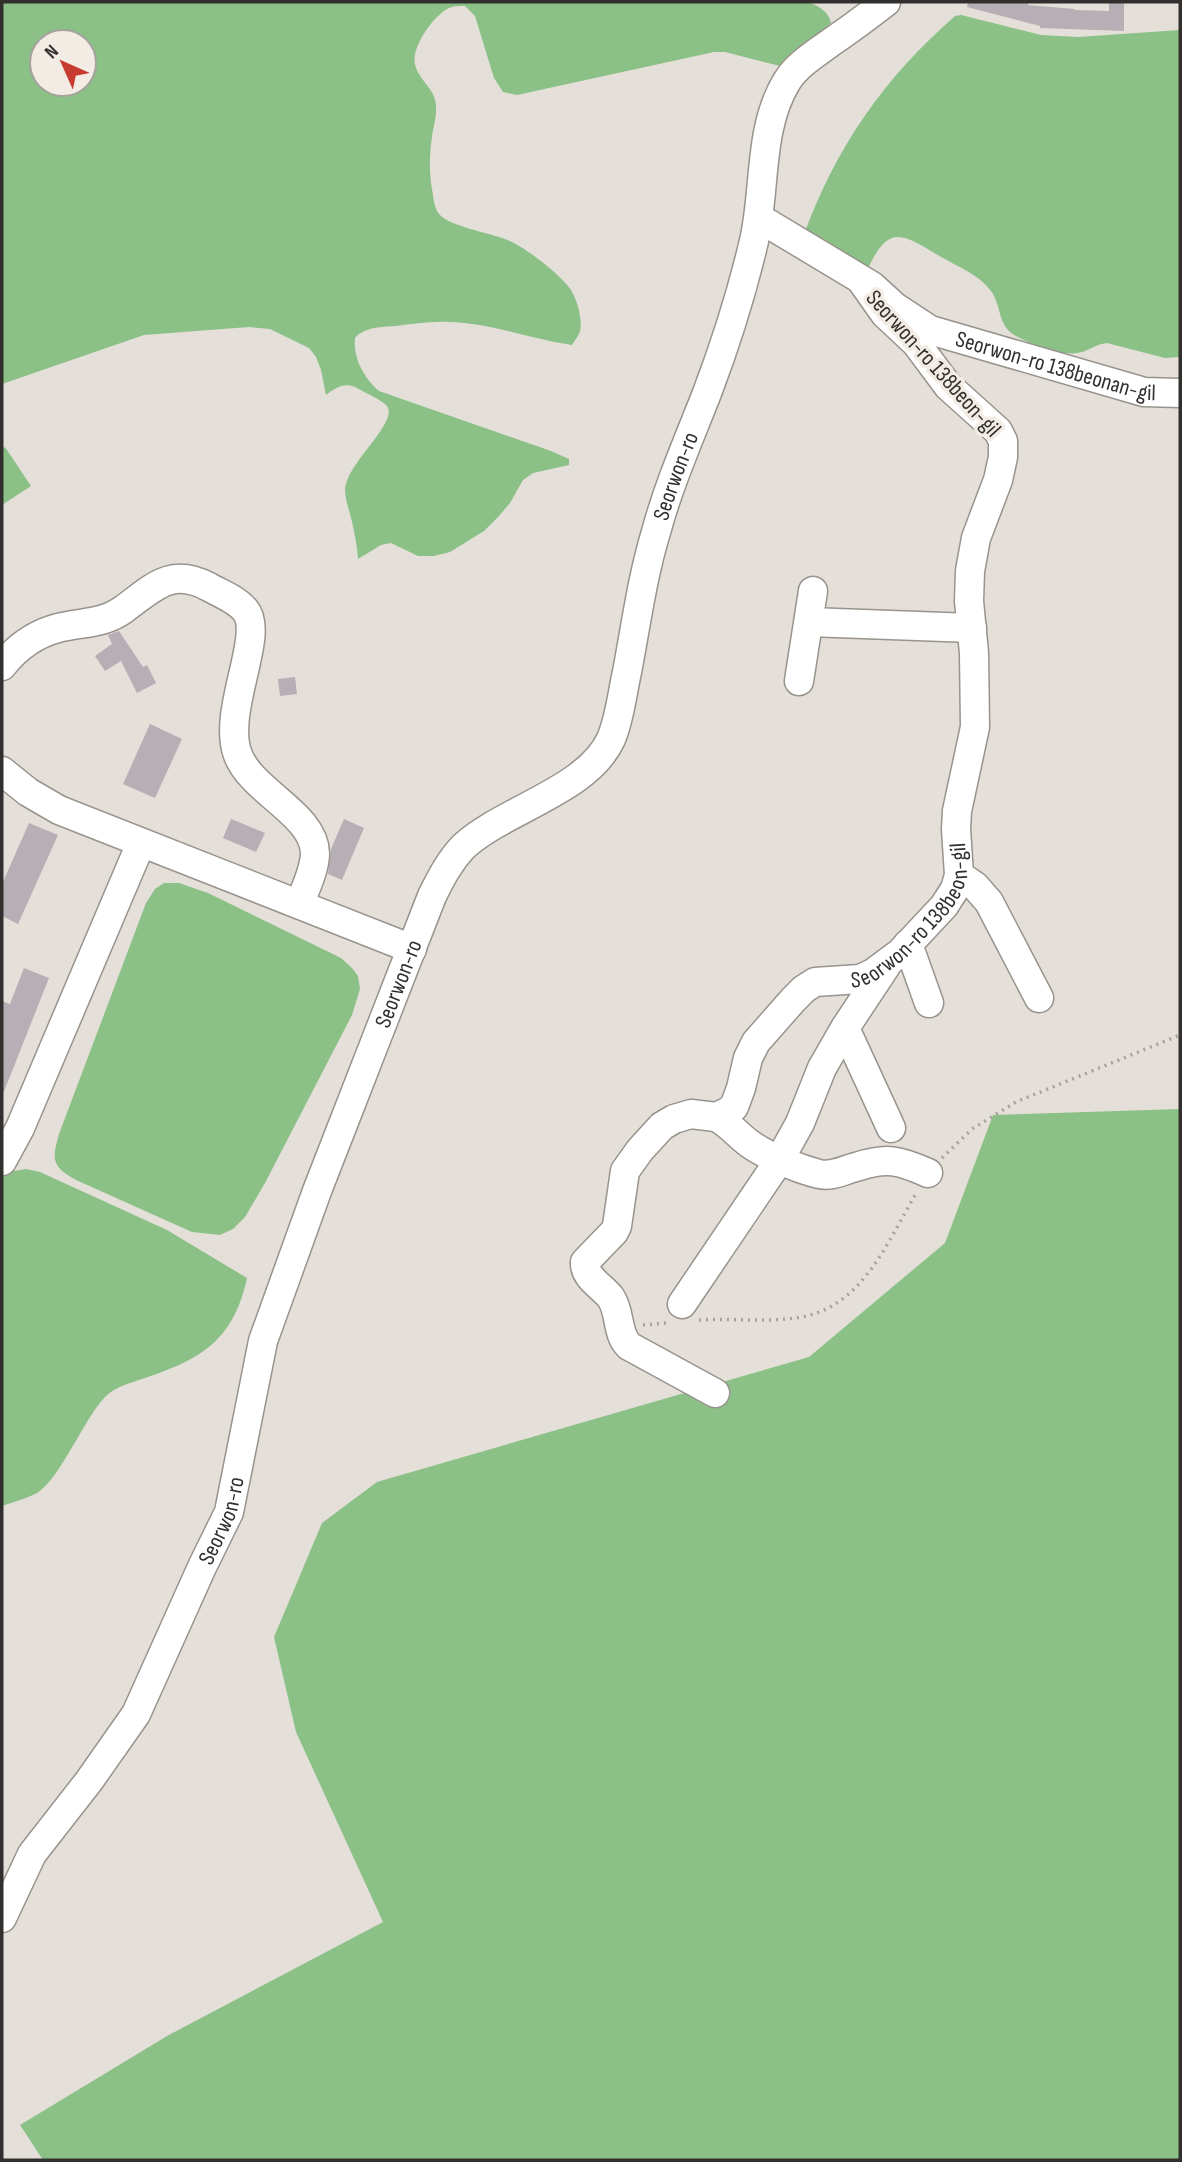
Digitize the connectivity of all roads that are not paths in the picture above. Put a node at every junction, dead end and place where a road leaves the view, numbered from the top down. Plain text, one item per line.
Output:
1 (886, 2) edge
2 (759, 218) junction
3 (861, 280) junction
4 (1180, 393) edge
5 (813, 591) dead end
6 (809, 622) junction
7 (972, 628) junction
8 (2, 666) edge
9 (799, 681) dead end
10 (2, 771) edge
11 (141, 843) junction
12 (959, 875) junction
13 (300, 904) junction
14 (412, 948) junction
15 (898, 953) junction
16 (1039, 998) dead end
17 (929, 1003) dead end
18 (845, 1028) junction
19 (716, 1116) junction
20 (891, 1128) dead end
21 (780, 1159) junction
22 (2, 1161) edge
23 (928, 1173) road end
24 (682, 1316) road end
25 (715, 1393) dead end
26 (2, 1919) edge

1 - 2 street, Seorwon-ro
2 - 3 street, Seorwon-ro 138beonan-gil
2 - 14 street, Seorwon-ro
3 - 4 street, Seorwon-ro 138beonan-gil
3 - 7 street, Seorwon-ro 138beon-gil
5 - 6 street
6 - 7 street
6 - 9 street
7 - 12 street, Seorwon-ro 138beon-gil
8 - 13 street
10 - 11 street
11 - 13 street
11 - 22 street
12 - 15 street, Seorwon-ro 138beon-gil
12 - 16 street
13 - 14 street
14 - 26 street, Seorwon-ro
15 - 17 street
15 - 18 street
15 - 19 street, Seorwon-ro 138beon-gil
18 - 20 street
18 - 21 street
19 - 21 street
19 - 25 street
21 - 23 street
21 - 24 street

